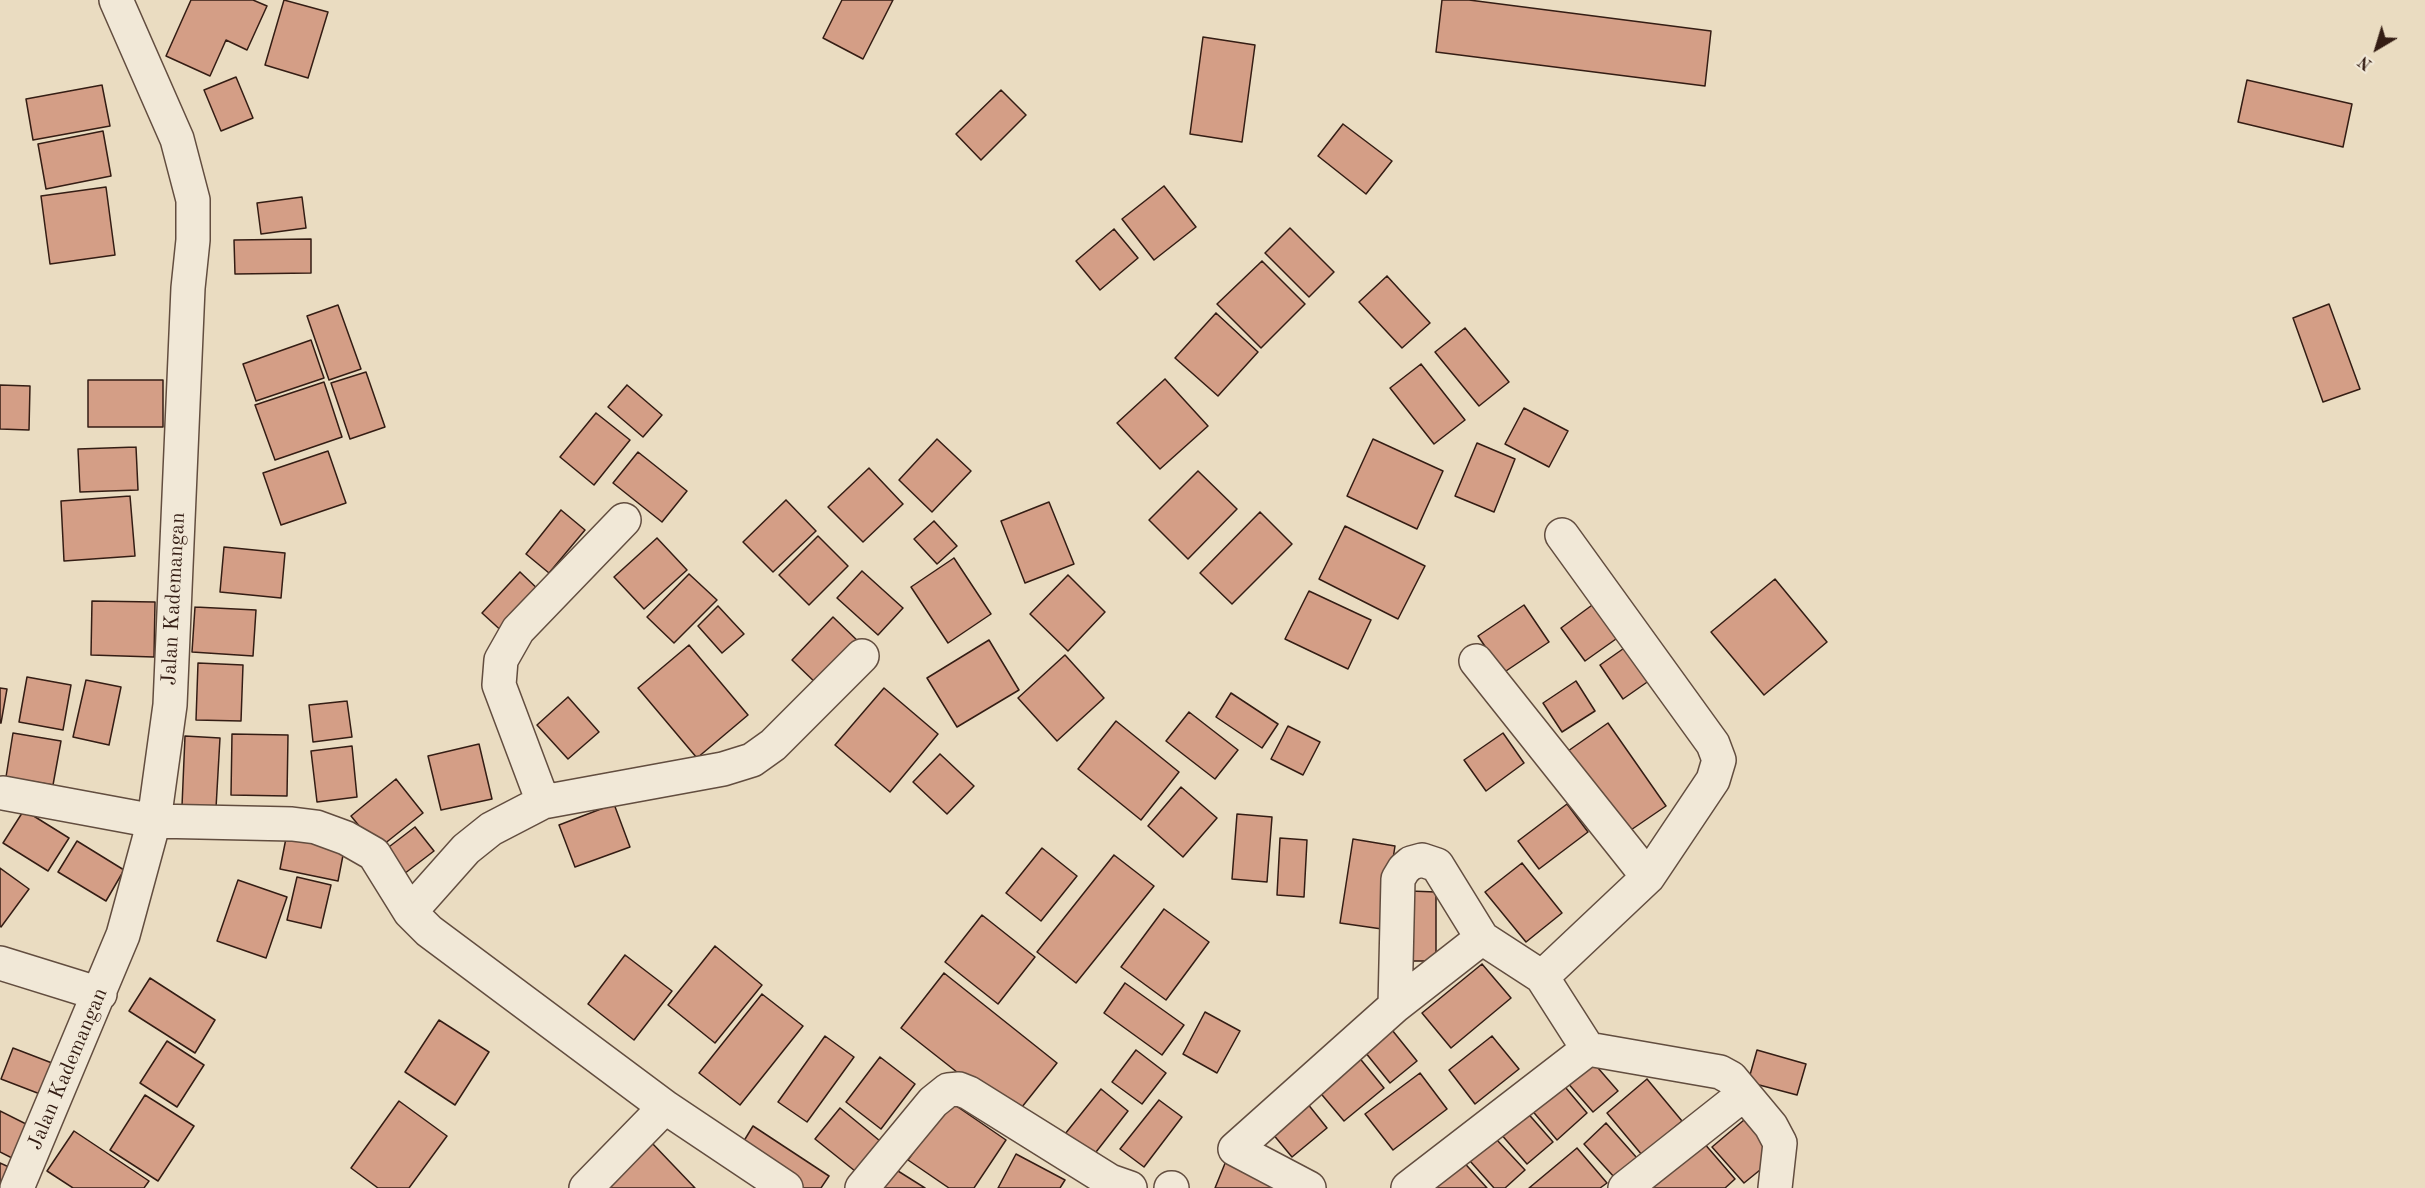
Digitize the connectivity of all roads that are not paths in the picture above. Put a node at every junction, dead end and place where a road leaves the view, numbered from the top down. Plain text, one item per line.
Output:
1 (116, 0) edge
2 (624, 520) dead end
3 (1562, 535) dead end
4 (862, 657) dead end
5 (1476, 661) dead end
6 (3, 793) dead end
7 (543, 802) junction
8 (154, 821) junction
9 (1648, 876) junction
10 (410, 912) junction
11 (1482, 938) junction
12 (0, 963) edge
13 (1542, 977) junction
14 (100, 994) junction
15 (1395, 1006) junction
16 (1588, 1049) junction
17 (1744, 1094) junction
18 (665, 1107) junction
19 (17, 1188) edge
20 (586, 1188) edge
21 (786, 1188) edge
22 (862, 1188) edge
23 (1130, 1188) edge
24 (1309, 1188) edge
25 (1408, 1188) edge
26 (1624, 1188) edge
27 (1775, 1188) edge

1 - 8 street, Jalan Kademangan
2 - 7 street
3 - 9 street
4 - 7 street
5 - 9 street
6 - 8 street
7 - 10 street
8 - 10 street
8 - 14 street, Jalan Kademangan
9 - 13 street
10 - 18 street
11 - 13 street
11 - 15 street
11 - 15 street
12 - 14 street
13 - 16 street
14 - 19 street, Jalan Kademangan
15 - 24 street
16 - 17 street
16 - 25 street
17 - 26 street
17 - 27 street
18 - 20 street
18 - 21 street
22 - 23 street

